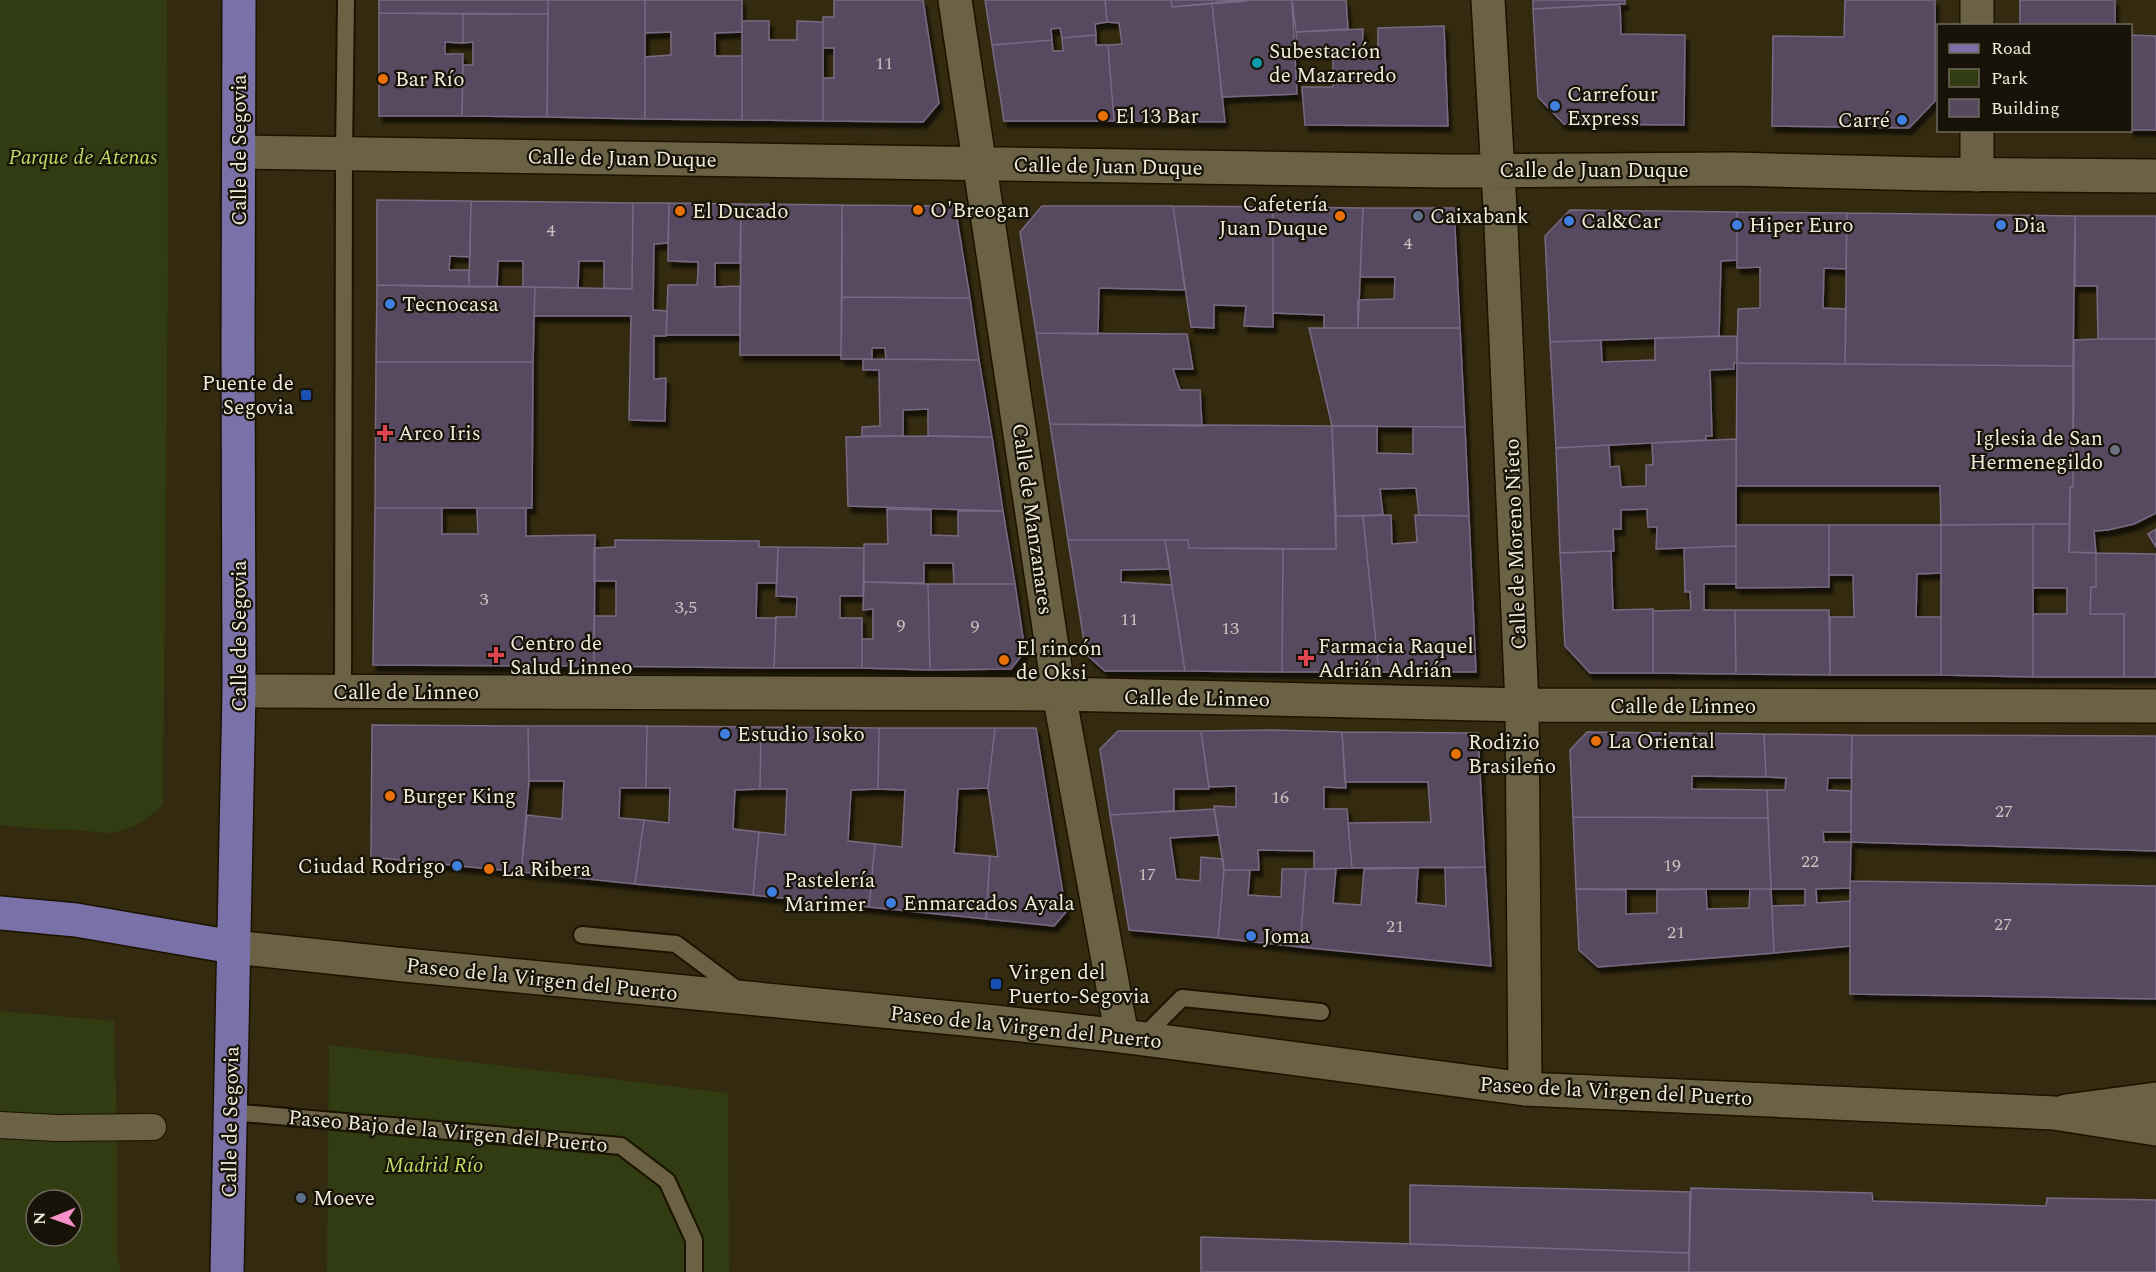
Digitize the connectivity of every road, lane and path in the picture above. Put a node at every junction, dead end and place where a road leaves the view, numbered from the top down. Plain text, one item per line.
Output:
1 (239, 0) edge
2 (346, 0) edge
3 (955, 0) edge
4 (1488, 0) edge
5 (1977, 0) edge
6 (1977, 24) edge
7 (1977, 132) edge
8 (239, 152) junction
9 (344, 154) junction
10 (980, 164) junction
11 (1498, 170) junction
12 (1977, 175) junction
13 (2156, 176) edge
14 (239, 691) junction
15 (343, 692) junction
16 (1059, 694) junction
17 (1522, 705) junction
18 (2156, 706) edge
19 (0, 913) edge
20 (582, 935) dead end
21 (233, 946) junction
22 (749, 999) junction
23 (1322, 1012) dead end
24 (1131, 1037) junction
25 (1525, 1089) junction
26 (2156, 1099) edge
27 (230, 1112) junction
28 (2054, 1113) junction
29 (0, 1125) edge
30 (153, 1127) dead end
31 (2156, 1129) edge
32 (227, 1272) edge
33 (694, 1272) edge

1 - 8 main road, Calle de Segovia
2 - 9 lane
3 - 10 street, Calle de Manzanares
4 - 11 street, Calle de Moreno Nieto
5 - 6 street
7 - 12 street
8 - 9 street, Calle de Juan Duque
8 - 14 main road, Calle de Segovia
9 - 10 street, Calle de Juan Duque
9 - 15 lane
10 - 11 street, Calle de Juan Duque
10 - 16 street, Calle de Manzanares
11 - 12 street, Calle de Juan Duque
11 - 17 street, Calle de Moreno Nieto
12 - 13 street, Calle de Juan Duque
14 - 15 street, Calle de Linneo
14 - 21 main road, Calle de Segovia
15 - 16 street, Calle de Linneo
16 - 17 street, Calle de Linneo
16 - 24 street, Calle de Manzanares
17 - 18 street, Calle de Linneo
17 - 25 street, Calle de Moreno Nieto
19 - 21 main road, Paseo de la Virgen del Puerto
20 - 22 lane
21 - 22 street, Paseo de la Virgen del Puerto
21 - 27 main road, Calle de Segovia
22 - 24 street, Paseo de la Virgen del Puerto
23 - 24 lane
24 - 25 street, Paseo de la Virgen del Puerto
25 - 28 street, Paseo de la Virgen del Puerto
26 - 28 street, Paseo de la Virgen del Puerto
27 - 32 main road, Calle de Segovia
27 - 33 lane, Paseo Bajo de la Virgen del Puerto
28 - 31 street, Paseo de la Virgen del Puerto
29 - 30 street

